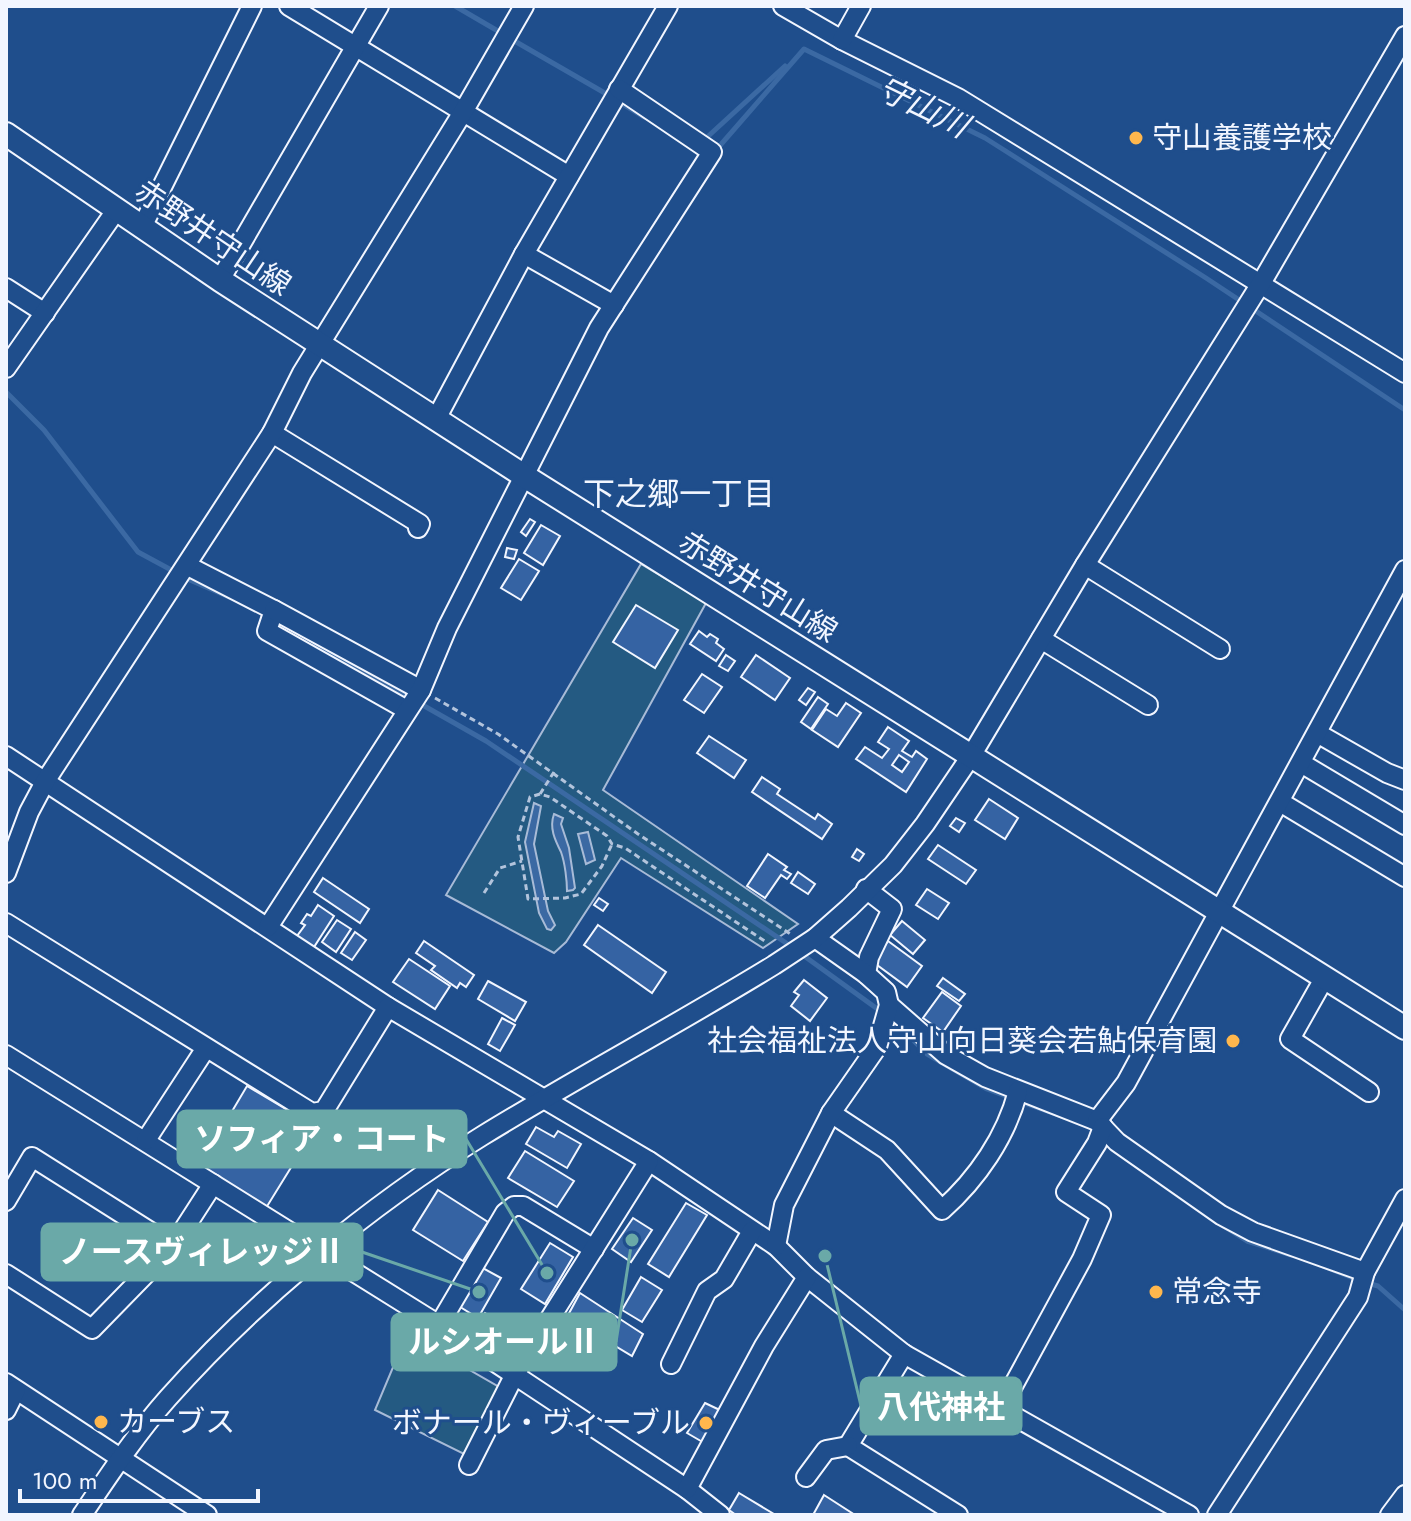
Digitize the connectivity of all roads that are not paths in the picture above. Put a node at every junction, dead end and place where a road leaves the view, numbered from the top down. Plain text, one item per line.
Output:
1 (252, 6) edge
2 (289, 6) edge
3 (379, 6) edge
4 (524, 6) edge
5 (668, 6) edge
6 (783, 6) edge
7 (861, 6) edge
8 (1405, 36) edge
9 (842, 40) junction
10 (357, 46) junction
11 (619, 89) junction
12 (463, 112) junction
13 (6, 134) edge
14 (569, 176) junction
15 (117, 209) junction
16 (142, 227) junction
17 (524, 254) junction
18 (220, 280) junction
19 (1260, 285) junction
20 (6, 288) edge
21 (614, 305) junction
22 (45, 313) junction
23 (321, 345) junction
24 (6, 368) edge
25 (1405, 373) edge
26 (436, 419) junction
27 (272, 433) junction
28 (526, 477) junction
29 (418, 528) dead end
30 (1085, 565) junction
31 (188, 566) junction
32 (1405, 570) edge
33 (274, 610) junction
34 (1041, 639) junction
35 (336, 644) junction
36 (1220, 649) dead end
37 (327, 663) junction
38 (421, 690) junction
39 (1148, 705) dead end
40 (407, 710) junction
41 (1317, 733) junction
42 (6, 756) edge
43 (971, 756) junction
44 (1301, 763) junction
45 (46, 780) junction
46 (1405, 780) edge
47 (1280, 802) junction
48 (1405, 825) edge
49 (6, 873) edge
50 (1405, 877) edge
51 (866, 889) junction
52 (1220, 913) junction
53 (6, 923) edge
54 (268, 927) junction
55 (810, 941) junction
56 (866, 974) junction
57 (1325, 977) junction
58 (388, 1007) junction
59 (887, 1011) junction
60 (1405, 1028) edge
61 (206, 1048) junction
62 (6, 1055) edge
63 (1369, 1092) dead end
64 (545, 1099) junction
65 (1016, 1099) junction
66 (831, 1113) junction
67 (1099, 1130) junction
68 (146, 1140) junction
69 (649, 1161) junction
70 (213, 1184) junction
71 (1405, 1199) edge
72 (6, 1201) edge
73 (752, 1231) junction
74 (173, 1246) junction
75 (776, 1246) junction
76 (594, 1249) junction
77 (321, 1254) junction
78 (1365, 1272) junction
79 (6, 1274) edge
80 (807, 1277) junction
81 (439, 1325) junction
82 (904, 1354) junction
83 (671, 1364) dead end
84 (515, 1374) junction
85 (11, 1387) edge
86 (1001, 1408) junction
87 (6, 1410) edge
88 (848, 1446) junction
89 (120, 1458) junction
90 (469, 1465) dead end
91 (806, 1477) dead end
92 (687, 1489) junction
93 (1405, 1495) edge
94 (1158, 1508) edge
95 (708, 1512) edge
96 (82, 1515) edge
97 (207, 1515) edge
98 (958, 1515) edge
99 (1189, 1515) edge
100 (1217, 1515) edge
101 (1390, 1515) edge

1 - 16 street
2 - 10 street
3 - 10 street
4 - 12 street
5 - 11 street
6 - 9 street
7 - 9 street
8 - 19 street
9 - 19 street
10 - 12 street
10 - 18 street
11 - 14 street
11 - 21 street
12 - 14 street
12 - 23 street
13 - 15 main road, 赤野井守山線
14 - 17 street
15 - 16 main road, 赤野井守山線
15 - 22 street
16 - 18 main road, 赤野井守山線
17 - 21 street
17 - 26 street
18 - 23 main road, 赤野井守山線
19 - 25 street
19 - 30 street
20 - 22 street
21 - 28 street
22 - 24 street
23 - 26 main road, 赤野井守山線
23 - 27 street
26 - 28 main road, 赤野井守山線
27 - 29 street
27 - 31 street
28 - 38 street
28 - 43 main road, 赤野井守山線
30 - 34 street
30 - 36 street
31 - 33 street
31 - 45 street
32 - 41 street
33 - 35 street
33 - 37 street
34 - 39 street
34 - 43 street
35 - 37 street
35 - 38 street
37 - 40 street
38 - 40 street
40 - 54 street
41 - 44 street
41 - 46 street
42 - 45 street
43 - 51 street
43 - 52 main road, 赤野井守山線
44 - 47 street
44 - 48 street
45 - 49 street
45 - 54 street
47 - 50 street
47 - 52 street
51 - 55 street
51 - 56 street
52 - 57 main road, 赤野井守山線
52 - 67 street
53 - 61 street
54 - 58 street
55 - 56 street
55 - 64 street
56 - 59 street
57 - 60 main road, 赤野井守山線
57 - 63 street
58 - 61 street
58 - 64 street
59 - 65 street
59 - 66 street
61 - 68 street
62 - 68 street
64 - 69 street
64 - 77 street
65 - 66 street
65 - 67 street
66 - 75 street
67 - 78 street
67 - 86 street
68 - 70 street
69 - 73 street
69 - 76 street
70 - 74 street
70 - 77 street
71 - 78 street
72 - 74 street
73 - 75 street
73 - 83 street
74 - 79 street
75 - 80 street
76 - 81 street
76 - 84 street
77 - 81 street
77 - 89 street
78 - 100 street
80 - 82 street
80 - 92 street
81 - 84 street
82 - 86 street
82 - 88 street
84 - 90 street
84 - 92 street
85 - 87 street
85 - 89 street
86 - 94 street
88 - 91 street
88 - 98 street
89 - 96 street
89 - 97 street
92 - 95 street
93 - 101 street
94 - 99 street

